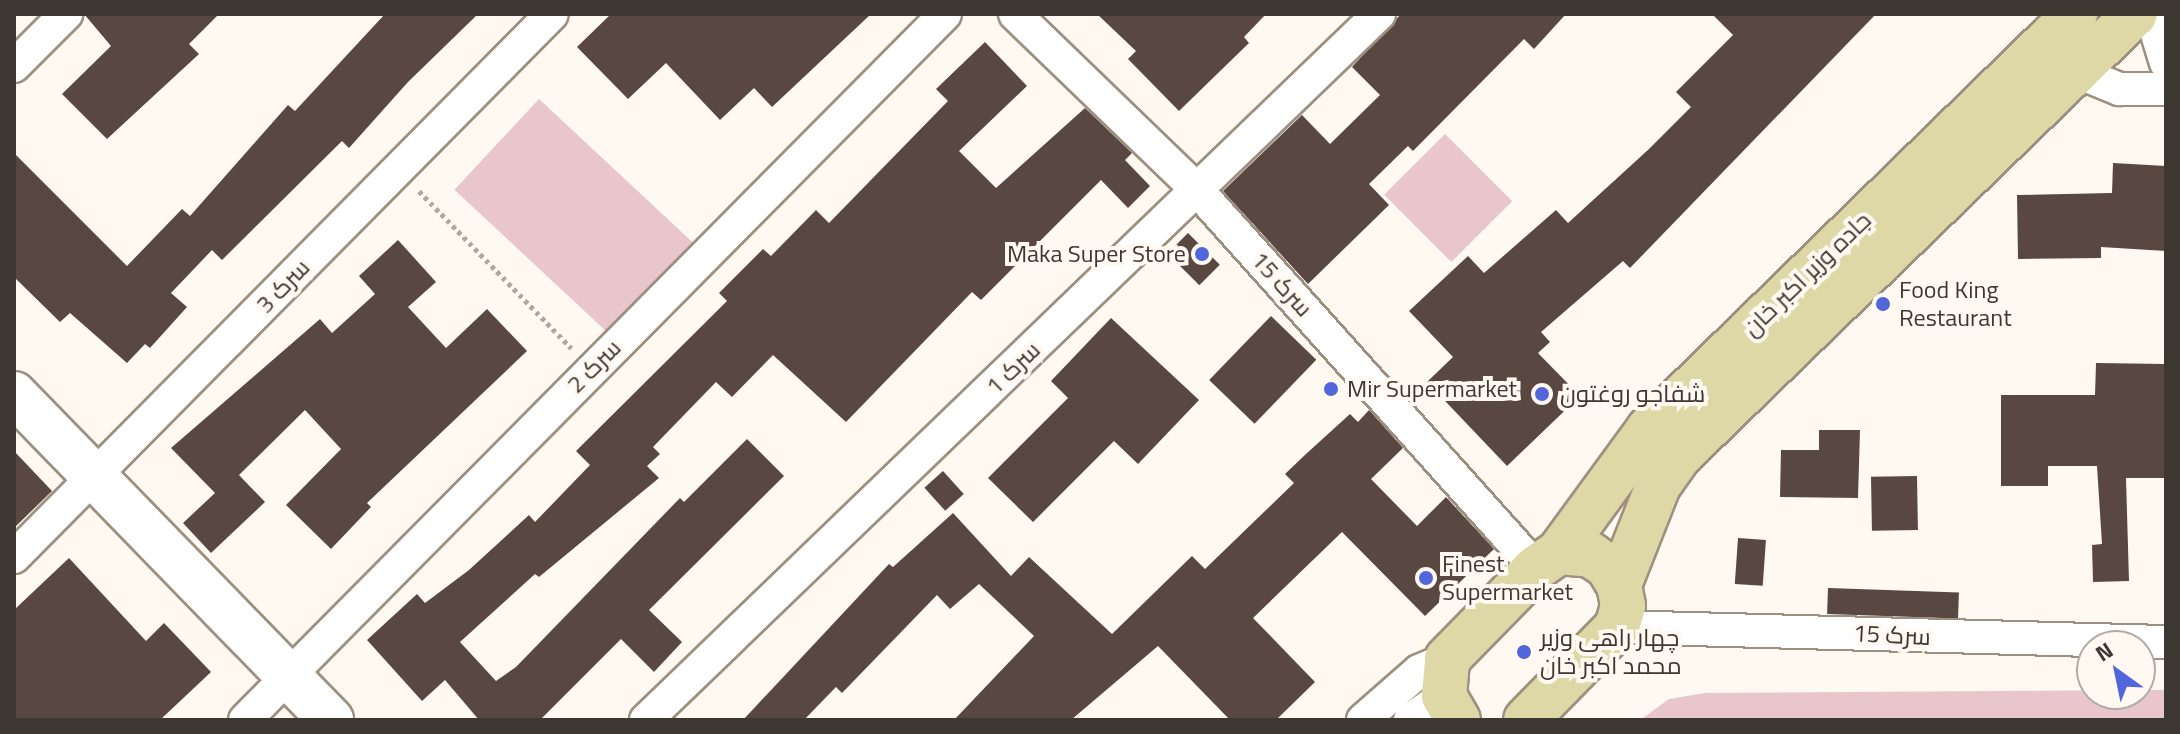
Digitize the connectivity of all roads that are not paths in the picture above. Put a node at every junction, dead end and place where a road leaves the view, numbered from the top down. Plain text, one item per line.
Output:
1 (66, 14) edge
2 (552, 14) edge
3 (945, 14) edge
4 (1015, 14) edge
5 (1379, 14) edge
6 (2075, 14) edge
7 (2135, 14) edge
8 (2151, 14) edge
9 (2166, 63) edge
10 (14, 66) edge
11 (2075, 71) junction
12 (2166, 89) edge
13 (1198, 191) junction
14 (14, 394) edge
15 (97, 478) junction
16 (14, 557) edge
17 (1547, 560) junction
18 (1618, 606) junction
19 (2166, 642) edge
20 (288, 679) junction
21 (1446, 705) edge
22 (245, 720) edge
23 (331, 720) edge
24 (646, 720) edge
25 (1363, 720) edge
26 (1526, 720) edge

1 - 10 street
2 - 15 street, سرک 3
3 - 20 street, سرک 2
4 - 13 street, سرک 15
5 - 13 street, سرک 1
6 - 17 main road, جاده وزیر اکبر خان
7 - 11 main road
8 - 9 street
11 - 12 street
11 - 18 main road
13 - 17 street, سرک 15
13 - 24 street, سرک 1
14 - 15 street
15 - 16 street, سرک 3
15 - 20 street
17 - 18 main road
17 - 21 main road, جاده وزیر اکبر خان
18 - 19 street, سرک 15
18 - 26 main road
20 - 22 street, سرک 2
20 - 23 street
21 - 25 street

